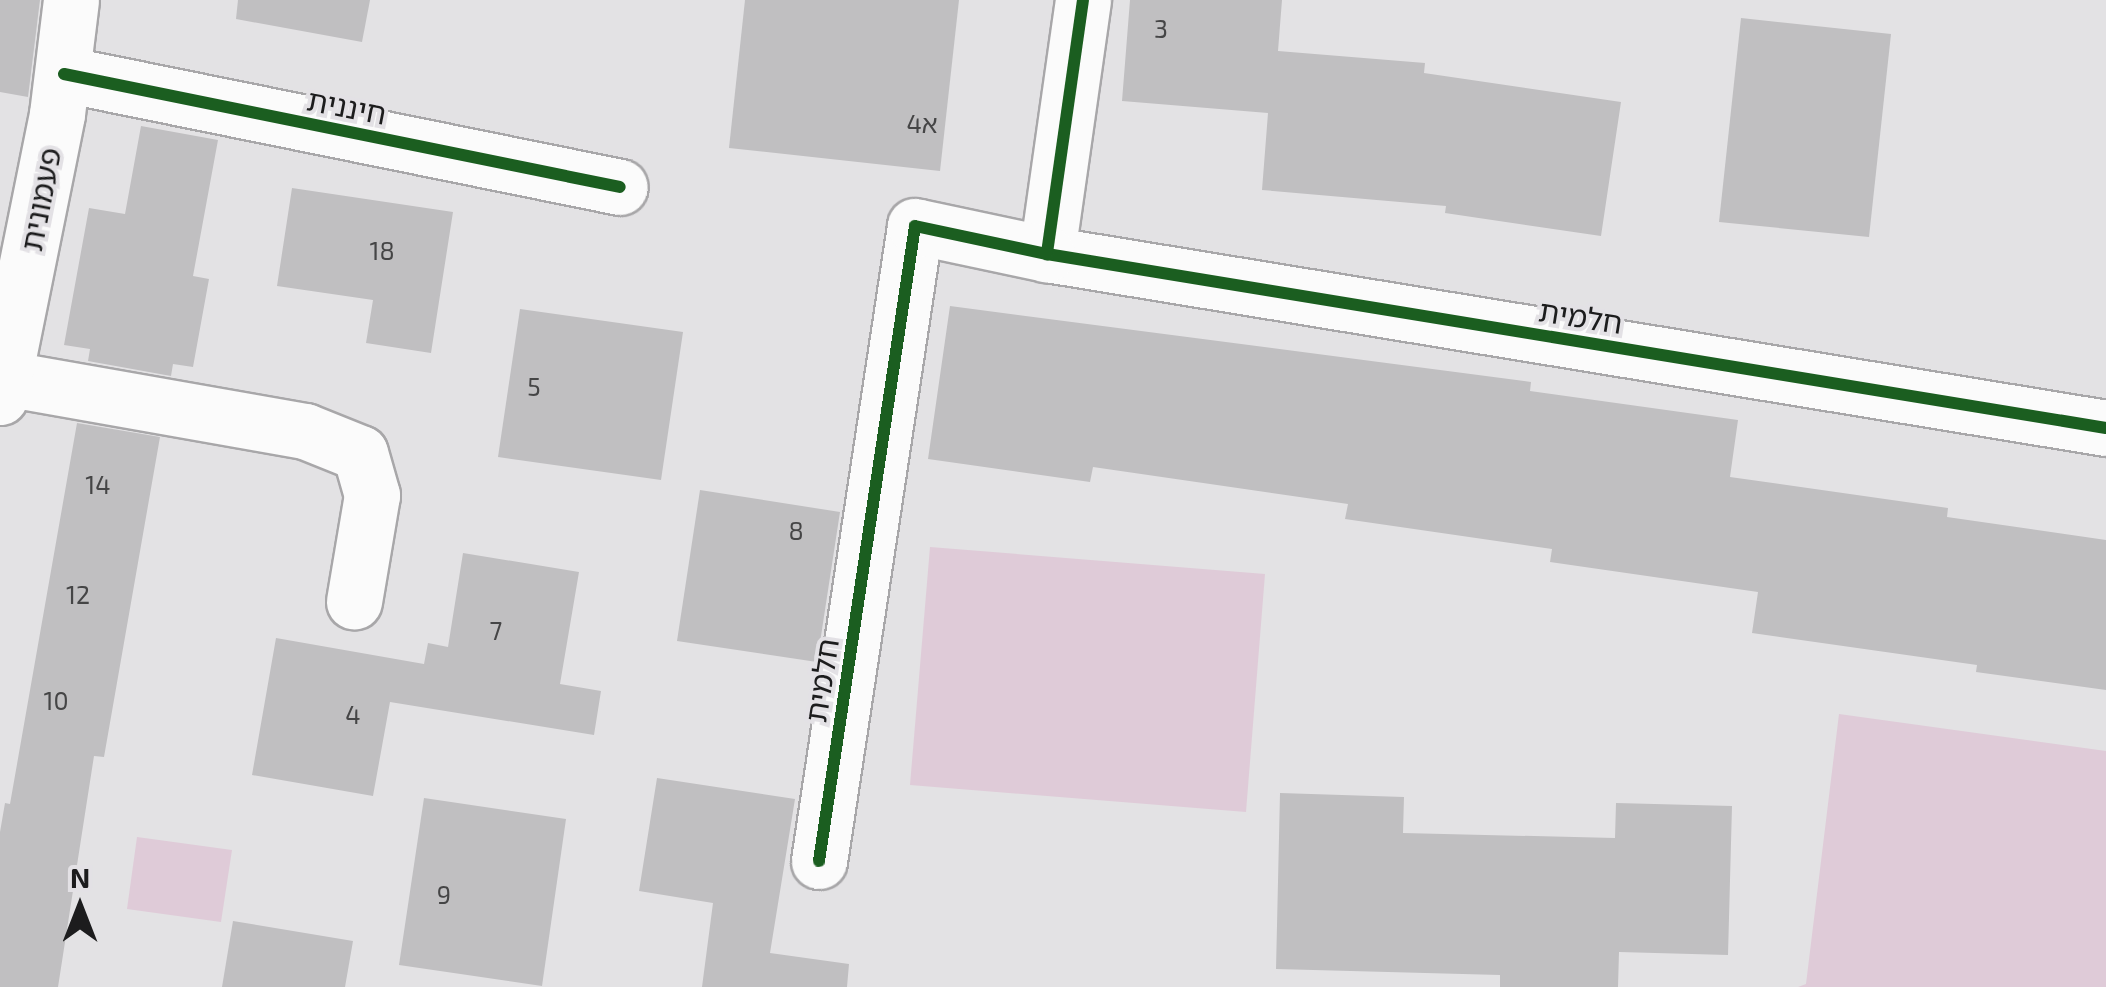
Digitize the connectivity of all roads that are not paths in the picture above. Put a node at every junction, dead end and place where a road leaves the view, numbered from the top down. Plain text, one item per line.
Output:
1 (71, 0) edge
2 (1082, 0) edge
3 (64, 74) junction
4 (620, 188) dead end
5 (1047, 254) junction
6 (2, 387) edge
7 (2106, 428) edge
8 (354, 600) dead end
9 (819, 861) dead end

1 - 3 street, פעמונית
2 - 5 street
3 - 4 street, חיננית
3 - 6 street, פעמונית
5 - 7 street, חלמית
5 - 9 street, חלמית
6 - 8 street

